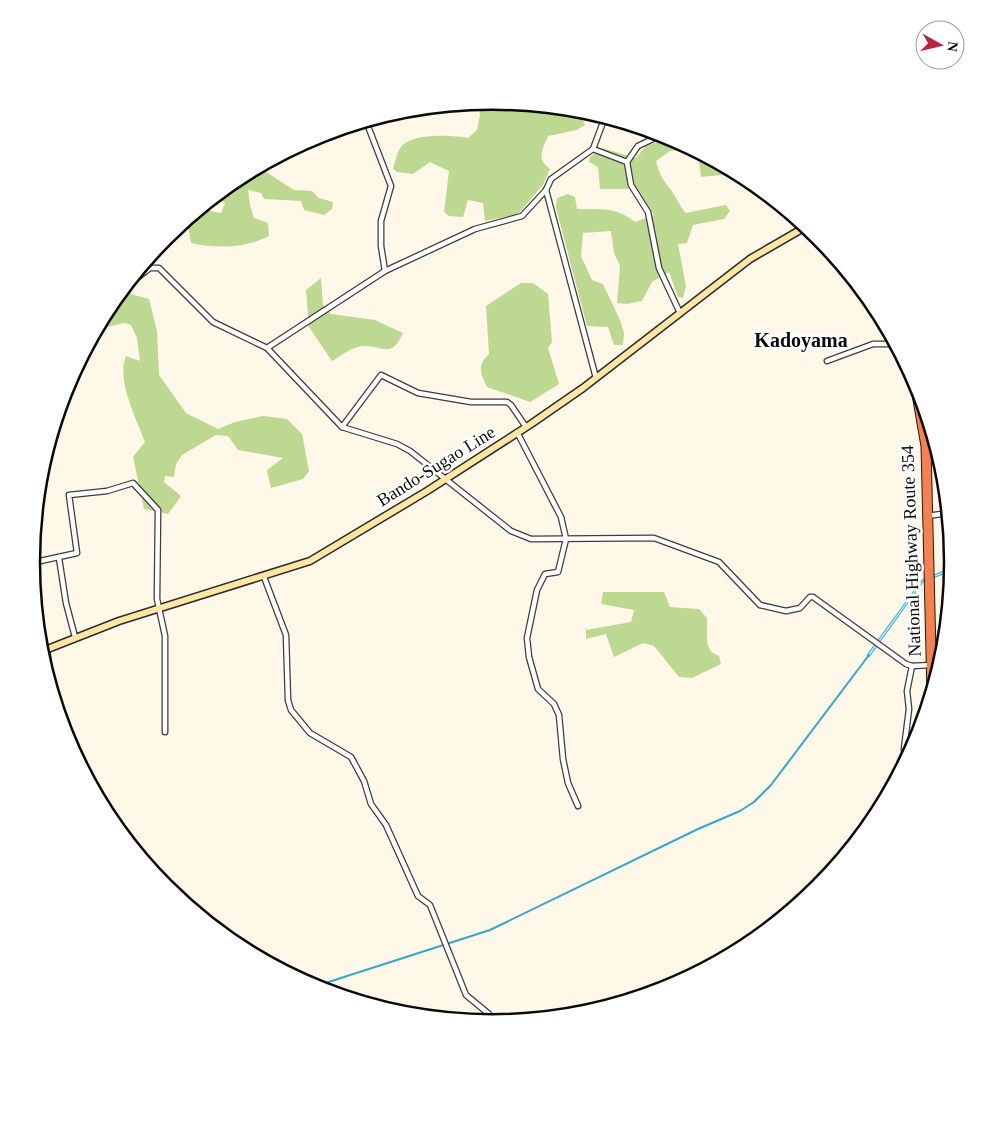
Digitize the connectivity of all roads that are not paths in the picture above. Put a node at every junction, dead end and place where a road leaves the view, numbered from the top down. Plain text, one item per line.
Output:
1 (603, 123) edge
2 (368, 127) edge
3 (652, 139) edge
4 (593, 149) junction
5 (627, 162) junction
6 (546, 190) junction
7 (800, 230) edge
8 (147, 270) edge
9 (385, 271) junction
10 (680, 313) junction
11 (888, 344) edge
12 (267, 348) junction
13 (827, 361) dead end
14 (596, 378) junction
15 (921, 417) edge
16 (342, 427) junction
17 (526, 427) junction
18 (517, 432) junction
19 (445, 479) junction
20 (942, 514) edge
21 (927, 516) junction
22 (566, 539) junction
23 (59, 558) junction
24 (40, 561) edge
25 (264, 577) junction
26 (159, 608) junction
27 (75, 637) junction
28 (49, 648) edge
29 (931, 665) junction
30 (912, 666) junction
31 (931, 673) edge
32 (165, 732) dead end
33 (904, 749) edge
34 (578, 806) dead end
35 (489, 1014) edge

1 - 4 street
2 - 9 street
3 - 5 street
4 - 5 street
4 - 6 street
5 - 10 street
6 - 9 street
6 - 14 street
7 - 10 main road, Bando-Sugao Line
8 - 12 street
9 - 12 street
10 - 14 main road, Bando-Sugao Line
11 - 13 street
12 - 16 street
14 - 17 main road, Bando-Sugao Line
15 - 21 highway, National Highway Route 354
16 - 17 street
16 - 19 street
17 - 18 main road, Bando-Sugao Line
18 - 19 main road, Bando-Sugao Line
18 - 22 street
19 - 22 street
19 - 25 main road, Bando-Sugao Line
20 - 21 street
21 - 29 highway, National Highway Route 354
22 - 30 street
22 - 34 street
23 - 24 street
23 - 26 street
23 - 27 street
25 - 26 main road, Bando-Sugao Line
25 - 35 street
26 - 27 main road, Bando-Sugao Line
26 - 32 street
27 - 28 main road, Bando-Sugao Line
29 - 30 street
29 - 31 highway, National Highway Route 354
30 - 33 street

